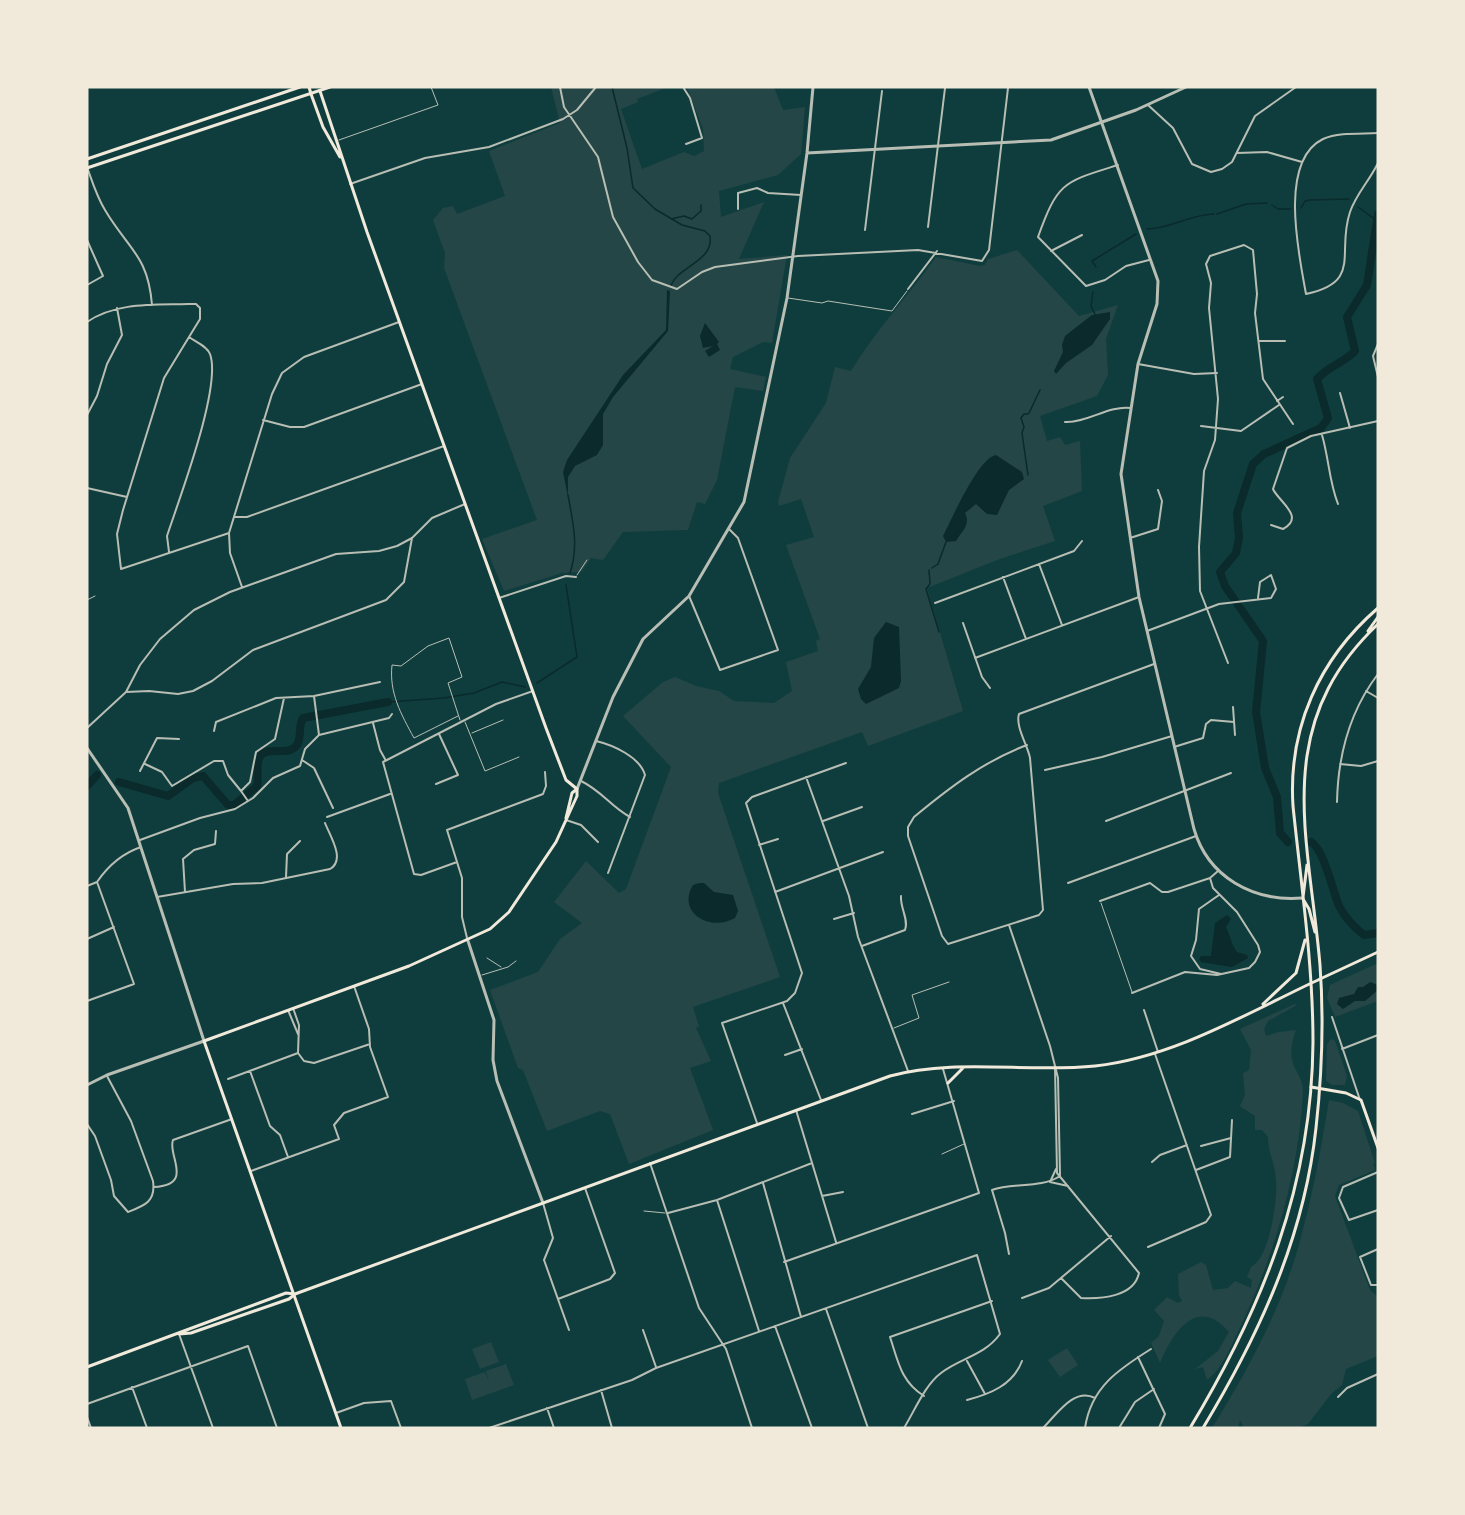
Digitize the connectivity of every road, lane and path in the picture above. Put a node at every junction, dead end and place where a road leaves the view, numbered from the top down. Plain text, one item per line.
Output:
1 (300, 87) edge
2 (309, 87) edge
3 (330, 87) edge
4 (431, 87) edge
5 (561, 87) edge
6 (596, 87) edge
7 (683, 87) edge
8 (813, 87) edge
9 (1089, 87) edge
10 (1186, 87) edge
11 (1296, 87) edge
12 (945, 88) edge
13 (1008, 88) edge
14 (319, 89) edge
15 (882, 91) dead end
16 (311, 94) junction
17 (1148, 105) junction
18 (570, 116) junction
19 (1103, 122) junction
20 (1378, 133) edge
21 (338, 141) junction
22 (1002, 142) junction
23 (686, 144) dead end
24 (938, 146) junction
25 (875, 149) junction
26 (807, 153) junction
27 (1237, 153) junction
28 (341, 158) junction
29 (87, 159) edge
30 (1302, 162) junction
31 (1378, 164) edge
32 (1118, 165) junction
33 (87, 167) edge
34 (350, 184) junction
35 (801, 195) junction
36 (738, 209) dead end
37 (928, 227) dead end
38 (865, 230) dead end
39 (1082, 235) dead end
40 (87, 240) edge
41 (937, 251) junction
42 (1052, 251) junction
43 (792, 257) junction
44 (1151, 259) junction
45 (87, 285) edge
46 (908, 289) joint
47 (787, 298) junction
48 (152, 305) junction
49 (117, 308) junction
50 (87, 322) edge
51 (399, 322) junction
52 (189, 337) junction
53 (1258, 341) junction
54 (1285, 341) dead end
55 (1378, 344) edge
56 (1373, 356) junction
57 (1378, 356) edge
58 (1138, 364) junction
59 (1217, 373) junction
60 (1378, 377) edge
61 (422, 384) junction
62 (1340, 393) dead end
63 (1283, 397) dead end
64 (1277, 401) junction
65 (1279, 405) junction
66 (1131, 408) junction
67 (87, 415) edge
68 (263, 420) junction
69 (1065, 422) dead end
70 (1378, 422) edge
71 (1293, 424) dead end
72 (1201, 426) dead end
73 (1350, 428) junction
74 (1216, 429) junction
75 (1322, 434) junction
76 (444, 446) junction
77 (87, 488) edge
78 (1158, 490) dead end
79 (127, 497) junction
80 (465, 504) junction
81 (1338, 504) dead end
82 (234, 517) junction
83 (1271, 525) dead end
84 (729, 529) junction
85 (229, 533) junction
86 (412, 538) junction
87 (1130, 538) junction
88 (1082, 541) dead end
89 (169, 552) junction
90 (587, 560) dead end
91 (1039, 564) junction
92 (576, 577) joint
93 (1003, 577) junction
94 (242, 588) junction
95 (96, 596) dead end
96 (689, 596) junction
97 (1139, 597) junction
98 (499, 598) junction
99 (1258, 598) junction
100 (87, 600) edge
101 (934, 603) dead end
102 (1378, 608) edge
103 (1205, 609) junction
104 (1378, 617) edge
105 (963, 623) dead end
106 (1378, 624) edge
107 (1062, 626) junction
108 (1147, 631) junction
109 (1366, 635) junction
110 (1026, 639) junction
111 (975, 658) junction
112 (1155, 663) junction
113 (1228, 663) dead end
114 (1378, 674) edge
115 (380, 682) dead end
116 (990, 688) dead end
117 (1366, 691) junction
118 (126, 692) junction
119 (533, 692) junction
120 (314, 696) junction
121 (284, 698) junction
122 (1378, 698) edge
123 (1233, 707) dead end
124 (392, 714) dead end
125 (458, 716) junction
126 (503, 720) dead end
127 (463, 721) junction
128 (1234, 722) junction
129 (373, 723) junction
130 (87, 729) edge
131 (214, 730) dead end
132 (470, 733) junction
133 (439, 734) junction
134 (319, 735) junction
135 (1235, 735) dead end
136 (1172, 736) junction
137 (179, 739) dead end
138 (596, 741) junction
139 (1027, 745) junction
140 (1174, 747) junction
141 (87, 748) edge
142 (519, 757) dead end
143 (302, 760) junction
144 (384, 761) junction
145 (1378, 761) edge
146 (846, 763) dead end
147 (145, 764) junction
148 (1339, 764) junction
149 (1045, 770) dead end
150 (140, 771) dead end
151 (545, 772) dead end
152 (1231, 773) dead end
153 (806, 777) junction
154 (581, 781) junction
155 (436, 784) dead end
156 (577, 789) junction
157 (1185, 792) junction
158 (242, 793) junction
159 (390, 794) junction
160 (247, 800) junction
161 (1337, 802) dead end
162 (862, 807) dead end
163 (333, 808) dead end
164 (327, 817) dead end
165 (630, 818) junction
166 (566, 820) junction
167 (822, 821) junction
168 (1106, 821) dead end
169 (325, 823) dead end
170 (216, 831) dead end
171 (1196, 836) junction
172 (778, 839) dead end
173 (139, 840) junction
174 (300, 841) dead end
175 (598, 842) dead end
176 (759, 845) junction
177 (141, 847) junction
178 (883, 852) dead end
179 (1308, 861) junction
180 (457, 862) junction
181 (840, 868) junction
182 (1218, 871) junction
183 (608, 873) dead end
184 (286, 877) junction
185 (1209, 878) junction
186 (97, 882) junction
187 (1068, 883) dead end
188 (87, 886) edge
189 (185, 892) junction
190 (775, 892) junction
191 (1219, 895) junction
192 (901, 896) dead end
193 (157, 897) junction
194 (1302, 898) junction
195 (1100, 901) joint
196 (854, 913) junction
197 (834, 919) dead end
198 (1009, 925) junction
199 (114, 927) junction
200 (1306, 937) junction
201 (1317, 938) junction
202 (87, 939) edge
203 (468, 941) junction
204 (862, 946) junction
205 (1378, 952) edge
206 (487, 958) dead end
207 (516, 961) dead end
208 (502, 969) junction
209 (1221, 974) junction
210 (480, 976) junction
211 (1320, 979) junction
212 (949, 982) dead end
213 (1311, 983) junction
214 (354, 986) junction
215 (1132, 993) joint
216 (87, 1001) edge
217 (783, 1003) junction
218 (293, 1008) junction
219 (1259, 1008) junction
220 (288, 1010) junction
221 (1144, 1010) dead end
222 (1332, 1017) dead end
223 (893, 1029) junction
224 (298, 1034) junction
225 (1378, 1035) edge
226 (204, 1041) junction
227 (370, 1044) junction
228 (802, 1049) junction
229 (1342, 1049) junction
230 (298, 1053) junction
231 (1156, 1053) junction
232 (785, 1055) dead end
233 (964, 1067) junction
234 (1055, 1067) junction
235 (943, 1068) junction
236 (250, 1071) junction
237 (908, 1071) junction
238 (107, 1075) junction
239 (228, 1079) dead end
240 (948, 1083) junction
241 (87, 1085) edge
242 (1311, 1087) junction
243 (1320, 1088) junction
244 (1361, 1100) junction
245 (821, 1101) junction
246 (954, 1101) junction
247 (796, 1110) junction
248 (912, 1114) dead end
249 (232, 1119) junction
250 (1233, 1120) dead end
251 (87, 1124) edge
252 (758, 1124) junction
253 (1232, 1138) junction
254 (1377, 1141) edge
255 (966, 1144) junction
256 (1187, 1145) junction
257 (1201, 1146) dead end
258 (1378, 1148) edge
259 (942, 1154) dead end
260 (288, 1158) junction
261 (1152, 1162) dead end
262 (650, 1163) junction
263 (812, 1163) junction
264 (1056, 1169) junction
265 (1196, 1170) junction
266 (251, 1171) junction
267 (1378, 1172) edge
268 (1060, 1176) junction
269 (1050, 1182) junction
270 (763, 1183) junction
271 (154, 1186) junction
272 (1068, 1186) junction
273 (585, 1188) junction
274 (843, 1192) dead end
275 (822, 1196) junction
276 (717, 1200) junction
277 (543, 1203) junction
278 (1378, 1210) edge
279 (644, 1211) dead end
280 (667, 1214) junction
281 (1111, 1236) junction
282 (836, 1243) junction
283 (1148, 1247) dead end
284 (1378, 1250) edge
285 (1009, 1254) dead end
286 (784, 1262) junction
287 (1061, 1278) junction
288 (1378, 1285) edge
289 (295, 1294) junction
290 (1022, 1298) dead end
291 (558, 1299) junction
292 (992, 1301) junction
293 (825, 1309) junction
294 (801, 1317) junction
295 (775, 1326) junction
296 (569, 1330) dead end
297 (643, 1330) dead end
298 (759, 1332) junction
299 (179, 1334) junction
300 (723, 1344) junction
301 (1151, 1349) dead end
302 (1138, 1357) junction
303 (967, 1360) junction
304 (1022, 1361) dead end
305 (87, 1367) edge
306 (191, 1367) junction
307 (656, 1368) junction
308 (1378, 1374) edge
309 (132, 1387) junction
310 (1154, 1389) junction
311 (601, 1390) junction
312 (985, 1394) junction
313 (924, 1396) junction
314 (1338, 1396) dead end
315 (1095, 1398) junction
316 (967, 1400) dead end
317 (87, 1404) edge
318 (548, 1408) junction
319 (336, 1413) junction
320 (87, 1418) edge
321 (91, 1428) edge
322 (147, 1428) edge
323 (213, 1428) edge
324 (277, 1428) edge
325 (341, 1428) edge
326 (401, 1428) edge
327 (489, 1428) edge
328 (554, 1428) edge
329 (612, 1428) edge
330 (752, 1428) edge
331 (812, 1428) edge
332 (868, 1428) edge
333 (904, 1428) edge
334 (1043, 1428) edge
335 (1085, 1428) edge
336 (1119, 1428) edge
337 (1159, 1428) edge
338 (1190, 1428) edge
339 (1203, 1428) edge

1 - 29 main road
2 - 16 main road
3 - 14 main road
4 - 21 lane
5 - 18 street
6 - 18 street
7 - 23 street
8 - 26 street
9 - 19 street
10 - 17 street
11 - 27 street
12 - 24 street
13 - 22 street
14 - 16 main road
14 - 21 main road
15 - 25 street
16 - 28 main road
16 - 33 main road
17 - 19 street
17 - 27 street
18 - 34 street
18 - 43 street
19 - 22 street
19 - 32 street
20 - 30 street
21 - 28 main road
22 - 24 street
22 - 41 street
24 - 25 street
24 - 37 street
25 - 26 street
25 - 38 street
26 - 35 street
27 - 30 street
28 - 34 main road
30 - 31 street
32 - 42 street
32 - 44 street
33 - 48 street
34 - 51 main road
35 - 36 street
35 - 43 street
39 - 42 street
40 - 45 street
41 - 43 street
41 - 46 street
42 - 44 street
43 - 47 street
44 - 58 street
46 - 47 lane
47 - 84 street
48 - 49 street
48 - 52 street
49 - 50 street
49 - 67 street
51 - 61 main road
51 - 68 street
52 - 79 street
52 - 89 street
53 - 54 street
53 - 59 street
53 - 64 street
55 - 56 street
56 - 57 street
56 - 60 street
58 - 59 street
58 - 66 street
59 - 74 street
61 - 68 street
61 - 76 main road
62 - 73 street
63 - 64 street
64 - 65 street
65 - 71 street
65 - 74 street
66 - 69 street
66 - 87 street
68 - 82 street
70 - 73 street
72 - 74 street
73 - 75 street
74 - 103 street
75 - 81 street
75 - 83 street
76 - 80 main road
76 - 82 street
77 - 79 street
78 - 87 street
79 - 89 street
80 - 86 street
80 - 98 main road
82 - 85 street
84 - 96 street
84 - 96 street
85 - 89 street
85 - 94 street
86 - 94 street
86 - 118 street
87 - 97 street
88 - 91 street
90 - 92 lane
91 - 93 street
91 - 107 street
92 - 98 street
93 - 101 street
93 - 110 street
94 - 118 street
95 - 100 lane
96 - 138 street
97 - 107 street
97 - 108 street
98 - 119 main road
99 - 99 street
99 - 103 street
102 - 194 main road
103 - 108 street
103 - 113 street
104 - 109 main road
105 - 111 street
106 - 109 main road
107 - 110 street
108 - 112 street
109 - 179 main road
110 - 111 street
111 - 116 street
112 - 136 street
112 - 139 street
114 - 117 street
115 - 120 street
117 - 122 street
117 - 148 street
118 - 130 street
119 - 127 street
119 - 156 main road
120 - 121 street
120 - 134 street
121 - 131 street
121 - 158 street
123 - 128 street
124 - 129 street
125 - 125 lane
125 - 127 lane
126 - 132 lane
127 - 132 lane
127 - 133 street
128 - 135 street
128 - 140 street
129 - 134 street
129 - 144 street
132 - 142 lane
133 - 144 street
133 - 155 street
134 - 143 street
136 - 140 street
136 - 149 street
137 - 147 street
138 - 154 street
138 - 165 street
139 - 198 street
139 - 198 street
140 - 157 street
141 - 173 street
143 - 160 street
143 - 163 street
144 - 159 street
145 - 148 street
146 - 153 street
147 - 150 street
147 - 158 street
148 - 161 street
151 - 180 street
152 - 157 street
153 - 167 street
153 - 176 street
154 - 156 street
154 - 165 street
156 - 166 main road
157 - 168 street
157 - 171 street
158 - 160 street
159 - 164 street
159 - 180 street
160 - 173 street
162 - 167 street
165 - 183 street
166 - 175 street
166 - 203 main road
167 - 181 street
169 - 184 street
170 - 189 street
171 - 182 street
171 - 187 street
172 - 176 street
173 - 177 street
174 - 184 street
176 - 190 street
177 - 186 street
177 - 193 street
178 - 181 street
179 - 194 main road
179 - 201 main road
180 - 203 street
181 - 190 street
181 - 196 street
182 - 185 street
182 - 194 street
184 - 189 street
185 - 191 street
185 - 195 street
186 - 188 street
186 - 199 street
189 - 193 street
190 - 217 street
191 - 209 street
191 - 209 street
192 - 204 street
193 - 226 street
194 - 200 main road
194 - 201 main road
195 - 215 lane
196 - 197 street
196 - 204 street
198 - 234 street
199 - 202 street
199 - 216 street
200 - 213 main road
200 - 219 main road
201 - 211 main road
203 - 210 street
203 - 214 main road
204 - 223 street
205 - 211 main road
206 - 208 lane
207 - 208 lane
208 - 210 lane
209 - 215 street
210 - 277 street
211 - 213 main road
211 - 243 main road
212 - 223 lane
213 - 219 main road
213 - 242 main road
214 - 218 main road
214 - 227 street
217 - 228 street
217 - 252 street
218 - 220 main road
218 - 224 street
219 - 231 main road
220 - 224 street
220 - 226 main road
221 - 231 street
222 - 229 street
223 - 237 street
224 - 230 street
225 - 229 street
226 - 238 street
226 - 249 main road
227 - 230 street
227 - 260 street
228 - 232 street
228 - 245 street
229 - 244 street
230 - 236 street
231 - 234 main road
231 - 256 street
233 - 234 main road
233 - 235 main road
233 - 240 main road
234 - 264 street
234 - 268 street
235 - 237 main road
235 - 240 street
236 - 239 street
236 - 260 street
237 - 245 main road
238 - 241 street
238 - 271 street
240 - 246 street
242 - 243 main road
242 - 338 main road
243 - 244 main road
243 - 339 main road
244 - 254 main road
245 - 247 main road
246 - 248 street
246 - 255 street
247 - 252 main road
247 - 263 street
249 - 266 main road
249 - 271 street
250 - 253 street
251 - 271 street
252 - 262 main road
253 - 257 street
253 - 265 street
254 - 258 main road
255 - 259 lane
255 - 282 street
256 - 261 street
256 - 265 street
260 - 266 street
262 - 273 main road
262 - 280 street
263 - 270 street
263 - 275 street
264 - 268 street
264 - 269 street
265 - 283 street
266 - 289 main road
267 - 278 street
268 - 269 street
268 - 272 street
269 - 272 street
269 - 285 street
270 - 276 street
270 - 286 street
272 - 281 street
273 - 277 main road
273 - 291 street
274 - 275 street
275 - 282 street
276 - 280 street
276 - 298 street
277 - 289 main road
277 - 291 street
279 - 280 lane
280 - 300 street
281 - 287 street
281 - 287 street
282 - 286 street
284 - 288 street
286 - 294 street
287 - 290 street
289 - 299 main road
289 - 319 main road
291 - 296 street
292 - 293 street
292 - 303 street
292 - 313 street
293 - 294 street
293 - 332 street
294 - 295 street
295 - 298 street
295 - 331 street
297 - 307 street
298 - 300 street
299 - 305 main road
299 - 306 street
300 - 307 street
300 - 330 street
301 - 302 street
302 - 310 street
302 - 315 street
303 - 312 street
303 - 313 street
304 - 312 street
306 - 309 street
306 - 323 street
306 - 324 street
307 - 311 street
308 - 314 street
309 - 317 street
309 - 322 street
310 - 336 street
310 - 337 street
311 - 318 street
311 - 329 street
312 - 316 street
313 - 333 street
315 - 334 street
315 - 335 street
318 - 327 street
318 - 328 street
319 - 325 main road
319 - 326 street
320 - 321 street

